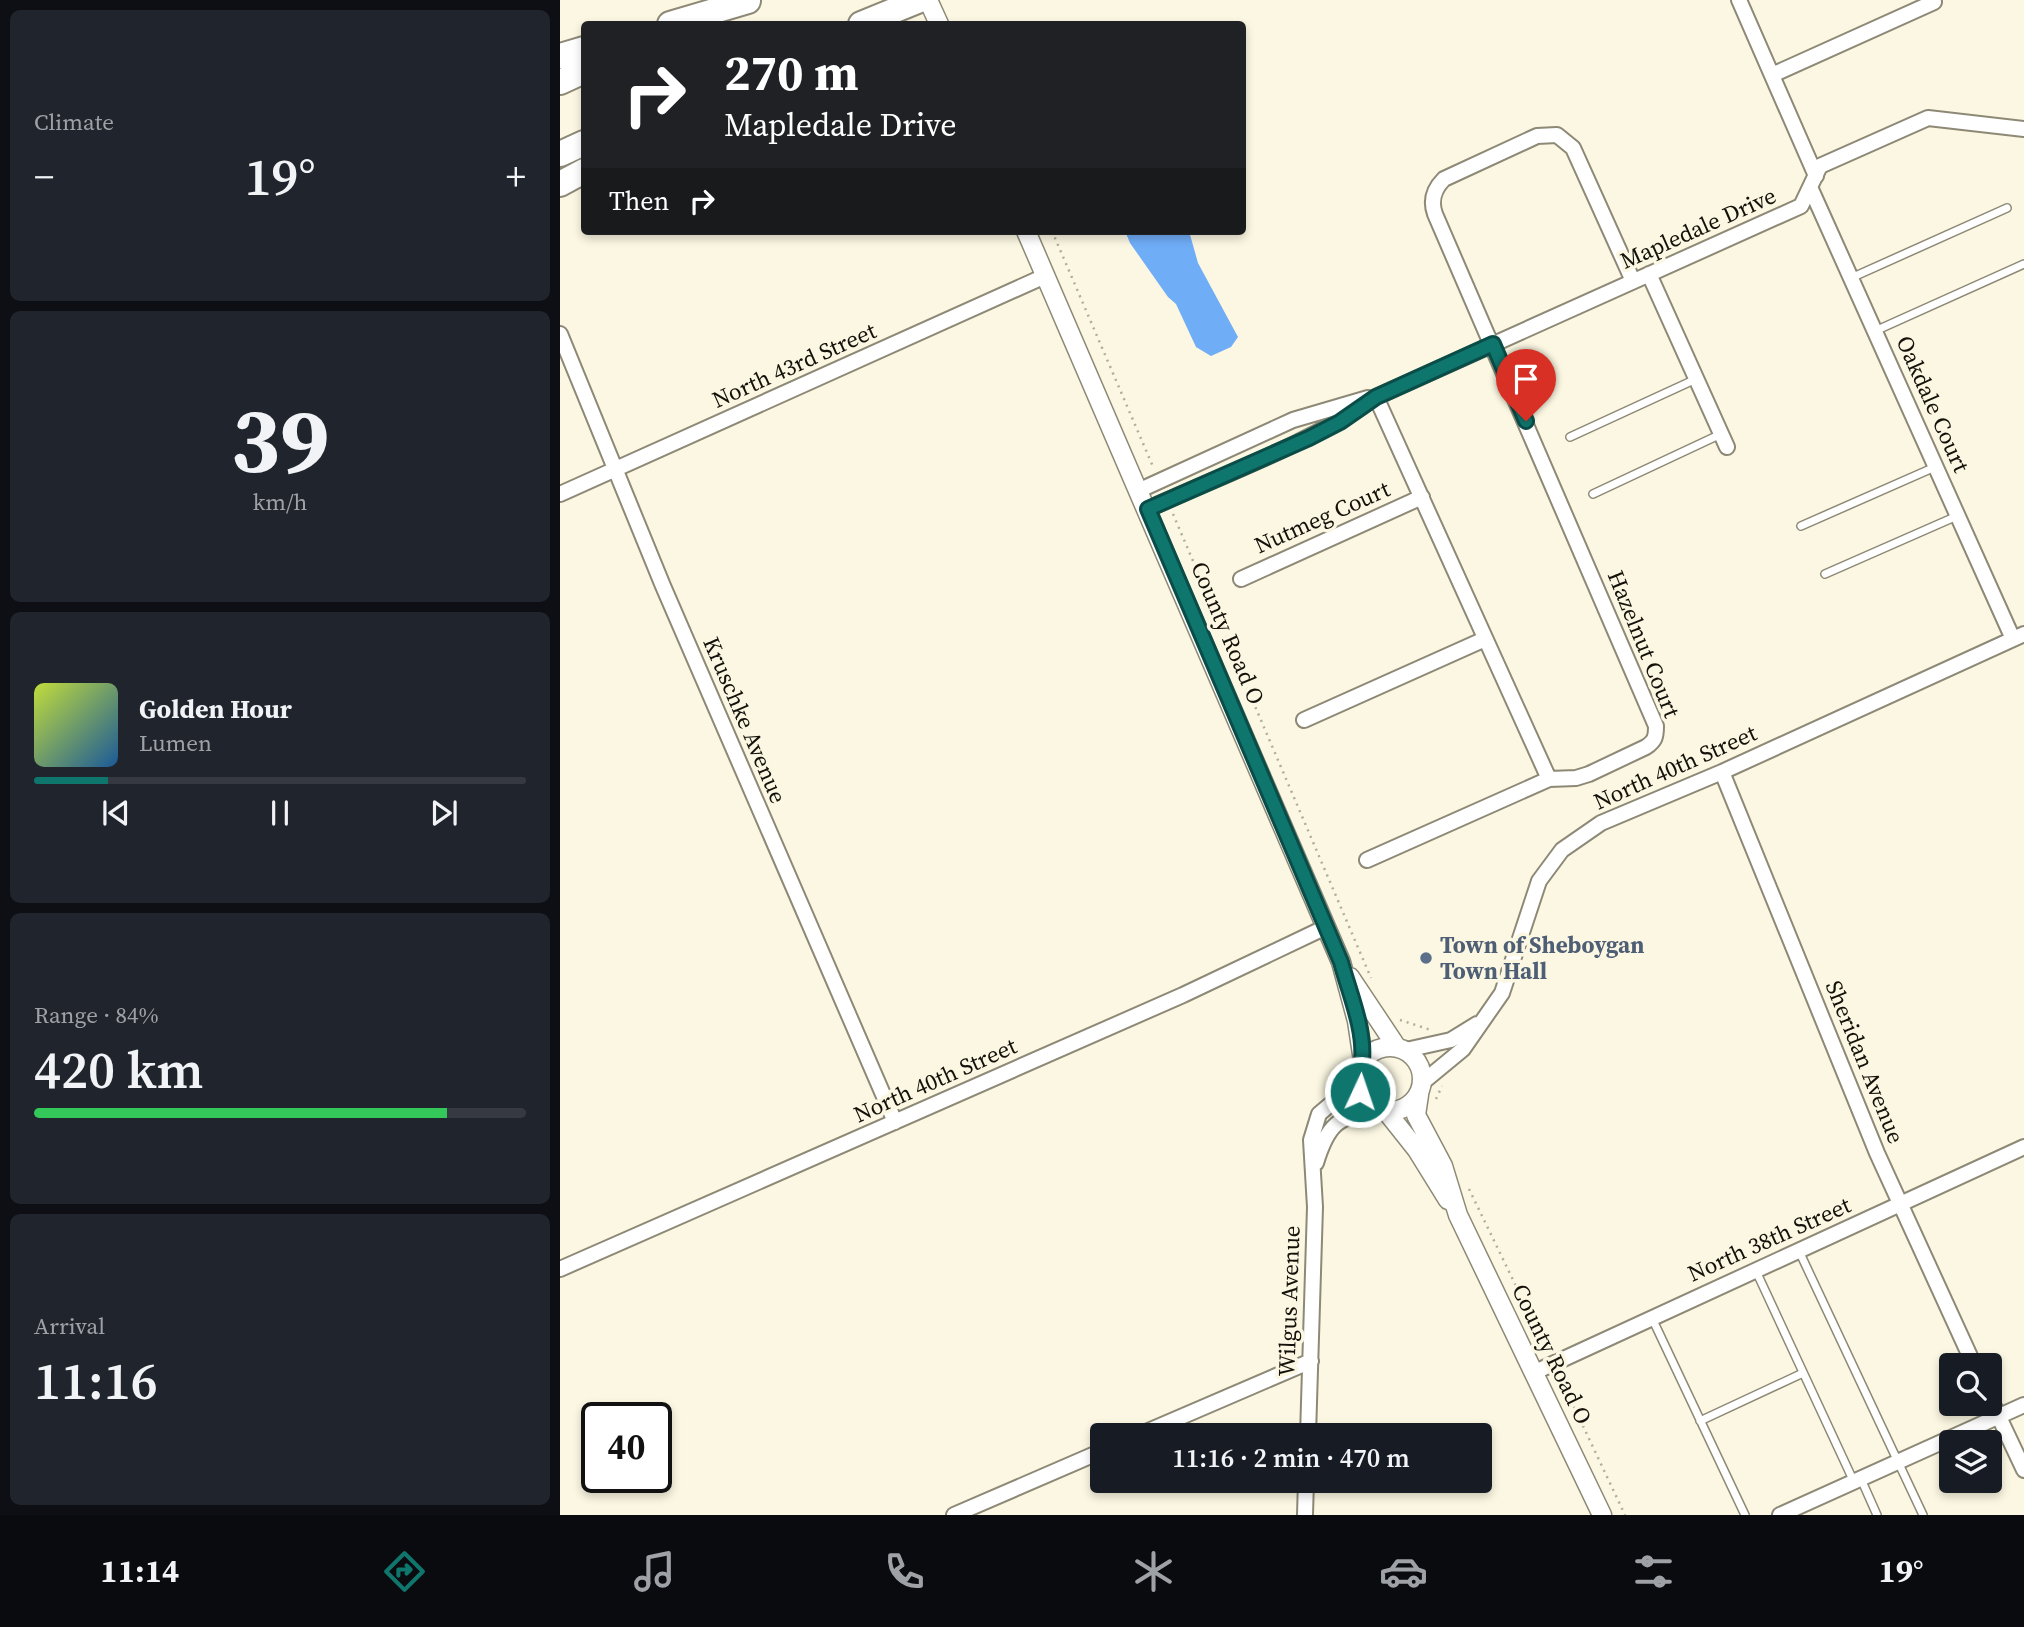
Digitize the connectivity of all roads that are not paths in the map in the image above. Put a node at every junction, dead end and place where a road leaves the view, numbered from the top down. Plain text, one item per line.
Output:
1 (749, 0) edge
2 (920, 0) edge
3 (928, 0) edge
4 (1739, 0) edge
5 (1934, 2) dead end
6 (680, 21) edge
7 (700, 21) edge
8 (870, 21) edge
9 (938, 21) edge
10 (581, 50) edge
11 (560, 56) edge
12 (581, 73) edge
13 (1772, 75) junction
14 (560, 82) edge
15 (2024, 129) edge
16 (581, 144) edge
17 (560, 154) edge
18 (581, 174) edge
19 (1813, 181) junction
20 (560, 184) edge
21 (2007, 208) dead end
22 (1028, 235) edge
23 (2024, 264) edge
24 (1649, 274) junction
25 (1045, 276) junction
26 (1851, 278) junction
27 (1633, 281) junction
28 (1875, 331) junction
29 (560, 334) edge
30 (1493, 344) junction
31 (1696, 379) junction
32 (1376, 397) junction
33 (1570, 437) dead end
34 (1724, 441) joint
35 (1936, 467) junction
36 (615, 469) junction
37 (1140, 490) junction
38 (560, 494) edge
39 (1594, 494) dead end
40 (1422, 497) junction
41 (1148, 509) junction
42 (1958, 516) junction
43 (1801, 526) dead end
44 (1825, 574) dead end
45 (1241, 579) dead end
46 (2018, 636) edge
47 (1485, 639) junction
48 (1304, 720) dead end
49 (1722, 772) junction
50 (1549, 779) junction
51 (1367, 860) dead end
52 (1326, 927) junction
53 (1341, 962) junction
54 (1483, 1018) junction
55 (1401, 1048) junction
56 (1363, 1061) junction
57 (1357, 1081) junction
58 (1421, 1089) junction
59 (1381, 1110) junction
60 (895, 1122) junction
61 (2024, 1147) edge
62 (1314, 1168) junction
63 (1899, 1205) junction
64 (1458, 1215) junction
65 (1798, 1250) junction
66 (560, 1269) edge
67 (1755, 1270) junction
68 (1651, 1316) junction
69 (1968, 1353) edge
70 (1311, 1362) junction
71 (1533, 1373) junction
72 (1803, 1373) junction
73 (2024, 1405) edge
74 (2002, 1415) edge
75 (1999, 1416) joint
76 (1700, 1421) junction
77 (1167, 1423) edge
78 (1308, 1423) edge
79 (1090, 1456) edge
80 (1898, 1462) junction
81 (2024, 1470) edge
82 (1857, 1480) junction
83 (1306, 1493) edge
84 (954, 1515) edge
85 (1305, 1515) edge
86 (1602, 1515) edge
87 (1745, 1515) edge
88 (1780, 1515) edge
89 (1877, 1515) edge
90 (1923, 1515) edge

1 - 6 highway
1 - 7 highway
2 - 8 highway
3 - 9 street
4 - 13 street, Oakdale Court
5 - 13 street
10 - 11 highway
12 - 14 highway
13 - 19 street, Oakdale Court
15 - 19 street, Mapledale Drive
16 - 17 highway
18 - 20 highway
19 - 24 street, Mapledale Drive
19 - 26 street, Oakdale Court
21 - 26 lane
22 - 25 street, County Road O
23 - 28 lane
24 - 27 street, Mapledale Drive
24 - 31 street
25 - 36 street, North 43rd Street
25 - 37 street, County Road O
26 - 28 street, Oakdale Court
27 - 30 street, Mapledale Drive
27 - 30 street, Hazelnut Court
28 - 35 street, Oakdale Court
29 - 36 street, Kruschke Avenue
30 - 32 street, Mapledale Drive
30 - 50 street, Hazelnut Court
31 - 33 lane
31 - 34 street
32 - 37 street, Mapledale Drive
32 - 40 street
32 - 41 street, Mapledale Drive
34 - 39 lane
35 - 42 street, Oakdale Court
35 - 43 lane
36 - 38 street, North 43rd Street
36 - 60 street, Kruschke Avenue
37 - 41 street, County Road O
40 - 45 street, Nutmeg Court
40 - 47 street
41 - 52 street, County Road O
42 - 44 lane
42 - 46 street, Oakdale Court
46 - 49 street, North 40th Street
47 - 48 street
47 - 50 street
49 - 54 street, North 40th Street
49 - 63 street, Sheridan Avenue
50 - 51 street, Hazelnut Court
52 - 53 street, County Road O
52 - 60 street, North 40th Street
53 - 55 street
53 - 56 street, County Road O
54 - 55 street
54 - 58 street, North 40th Street
55 - 56 street
55 - 58 street
56 - 57 street
57 - 59 street
57 - 62 street, Wilgus Avenue
58 - 59 street
58 - 64 street, County Road O
59 - 62 street, Wilgus Avenue
59 - 64 street, County Road O
60 - 66 street, North 40th Street
61 - 63 street, North 38th Street
62 - 70 street, Wilgus Avenue
63 - 65 street, North 38th Street
63 - 69 street, Sheridan Avenue
64 - 71 street, County Road O
65 - 67 street, North 38th Street
65 - 80 lane
67 - 68 street, North 38th Street
67 - 72 lane
68 - 71 street, North 38th Street
68 - 76 lane
70 - 77 street
70 - 78 street, Wilgus Avenue
71 - 86 street, County Road O
72 - 76 lane
72 - 82 lane
73 - 74 street
75 - 80 street
75 - 81 street
76 - 87 lane
79 - 84 street
80 - 82 street
80 - 90 lane
82 - 88 street
82 - 89 lane
83 - 85 street

